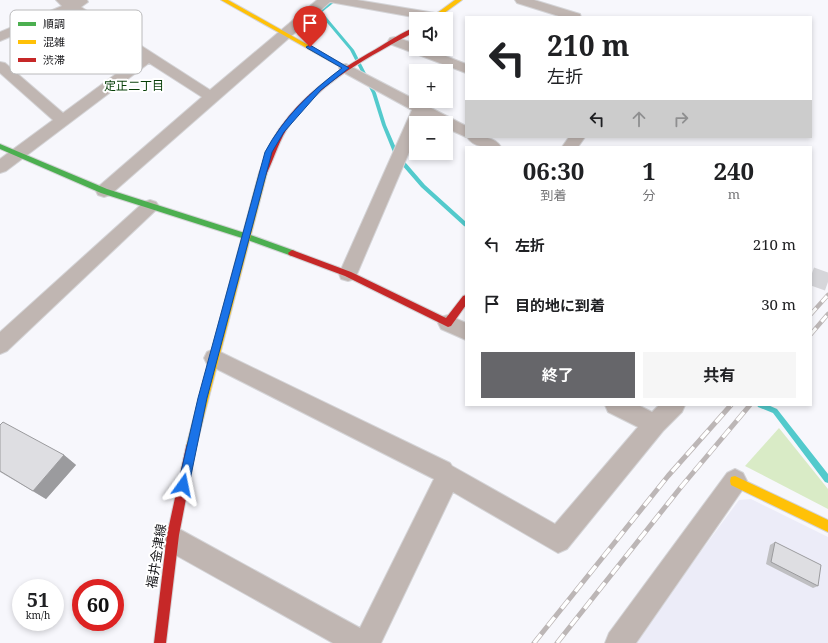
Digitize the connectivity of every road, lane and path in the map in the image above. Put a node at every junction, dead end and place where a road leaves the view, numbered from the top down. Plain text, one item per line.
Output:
1 (87, 0) edge
2 (224, 0) edge
3 (325, 0) edge
4 (335, 0) edge
5 (460, 0) edge
6 (521, 0) edge
7 (67, 3) edge
8 (53, 10) edge
9 (78, 10) edge
10 (442, 12) edge
11 (409, 14) edge
12 (572, 16) edge
13 (10, 32) edge
14 (285, 33) junction
15 (409, 33) edge
16 (0, 37) edge
17 (395, 41) junction
18 (142, 51) edge
19 (150, 56) junction
20 (142, 62) edge
21 (0, 66) edge
22 (346, 68) junction
23 (465, 69) edge
24 (125, 74) edge
25 (211, 97) junction
26 (409, 102) edge
27 (420, 108) joint
28 (62, 120) junction
29 (465, 131) edge
30 (477, 138) edge
31 (0, 146) edge
32 (491, 146) edge
33 (17, 153) junction
34 (0, 167) edge
35 (104, 191) junction
36 (150, 206) junction
37 (245, 236) junction
38 (348, 274) junction
39 (465, 299) edge
40 (448, 323) junction
41 (465, 332) edge
42 (0, 345) edge
43 (214, 358) junction
44 (618, 406) edge
45 (673, 406) edge
46 (655, 424) junction
47 (442, 471) dead end
48 (735, 481) joint
49 (828, 526) edge
50 (172, 539) junction
51 (160, 643) edge
52 (360, 643) edge
53 (367, 643) edge
54 (619, 643) edge

1 - 7 street
2 - 14 street
3 - 14 street
4 - 11 street
5 - 10 street
6 - 12 street
7 - 8 street
7 - 9 street
13 - 16 street
14 - 22 street
14 - 25 street
15 - 17 street, 福井金津線
17 - 22 street, 福井金津線
17 - 23 street
18 - 19 street
19 - 20 street
19 - 25 street
21 - 28 street
22 - 26 street
22 - 37 street, 福井金津線
24 - 28 street
25 - 35 street
27 - 29 street
27 - 38 street
28 - 33 street
30 - 32 street
31 - 33 street
33 - 34 street
33 - 35 street
35 - 36 street
36 - 37 street
36 - 42 street
37 - 38 street
37 - 43 street, 福井金津線
38 - 40 street
39 - 40 street
40 - 41 street
43 - 47 street
43 - 50 street, 福井金津線
44 - 46 street
45 - 46 street
46 - 53 street
48 - 49 street
48 - 54 street
50 - 51 street, 福井金津線
50 - 52 street

